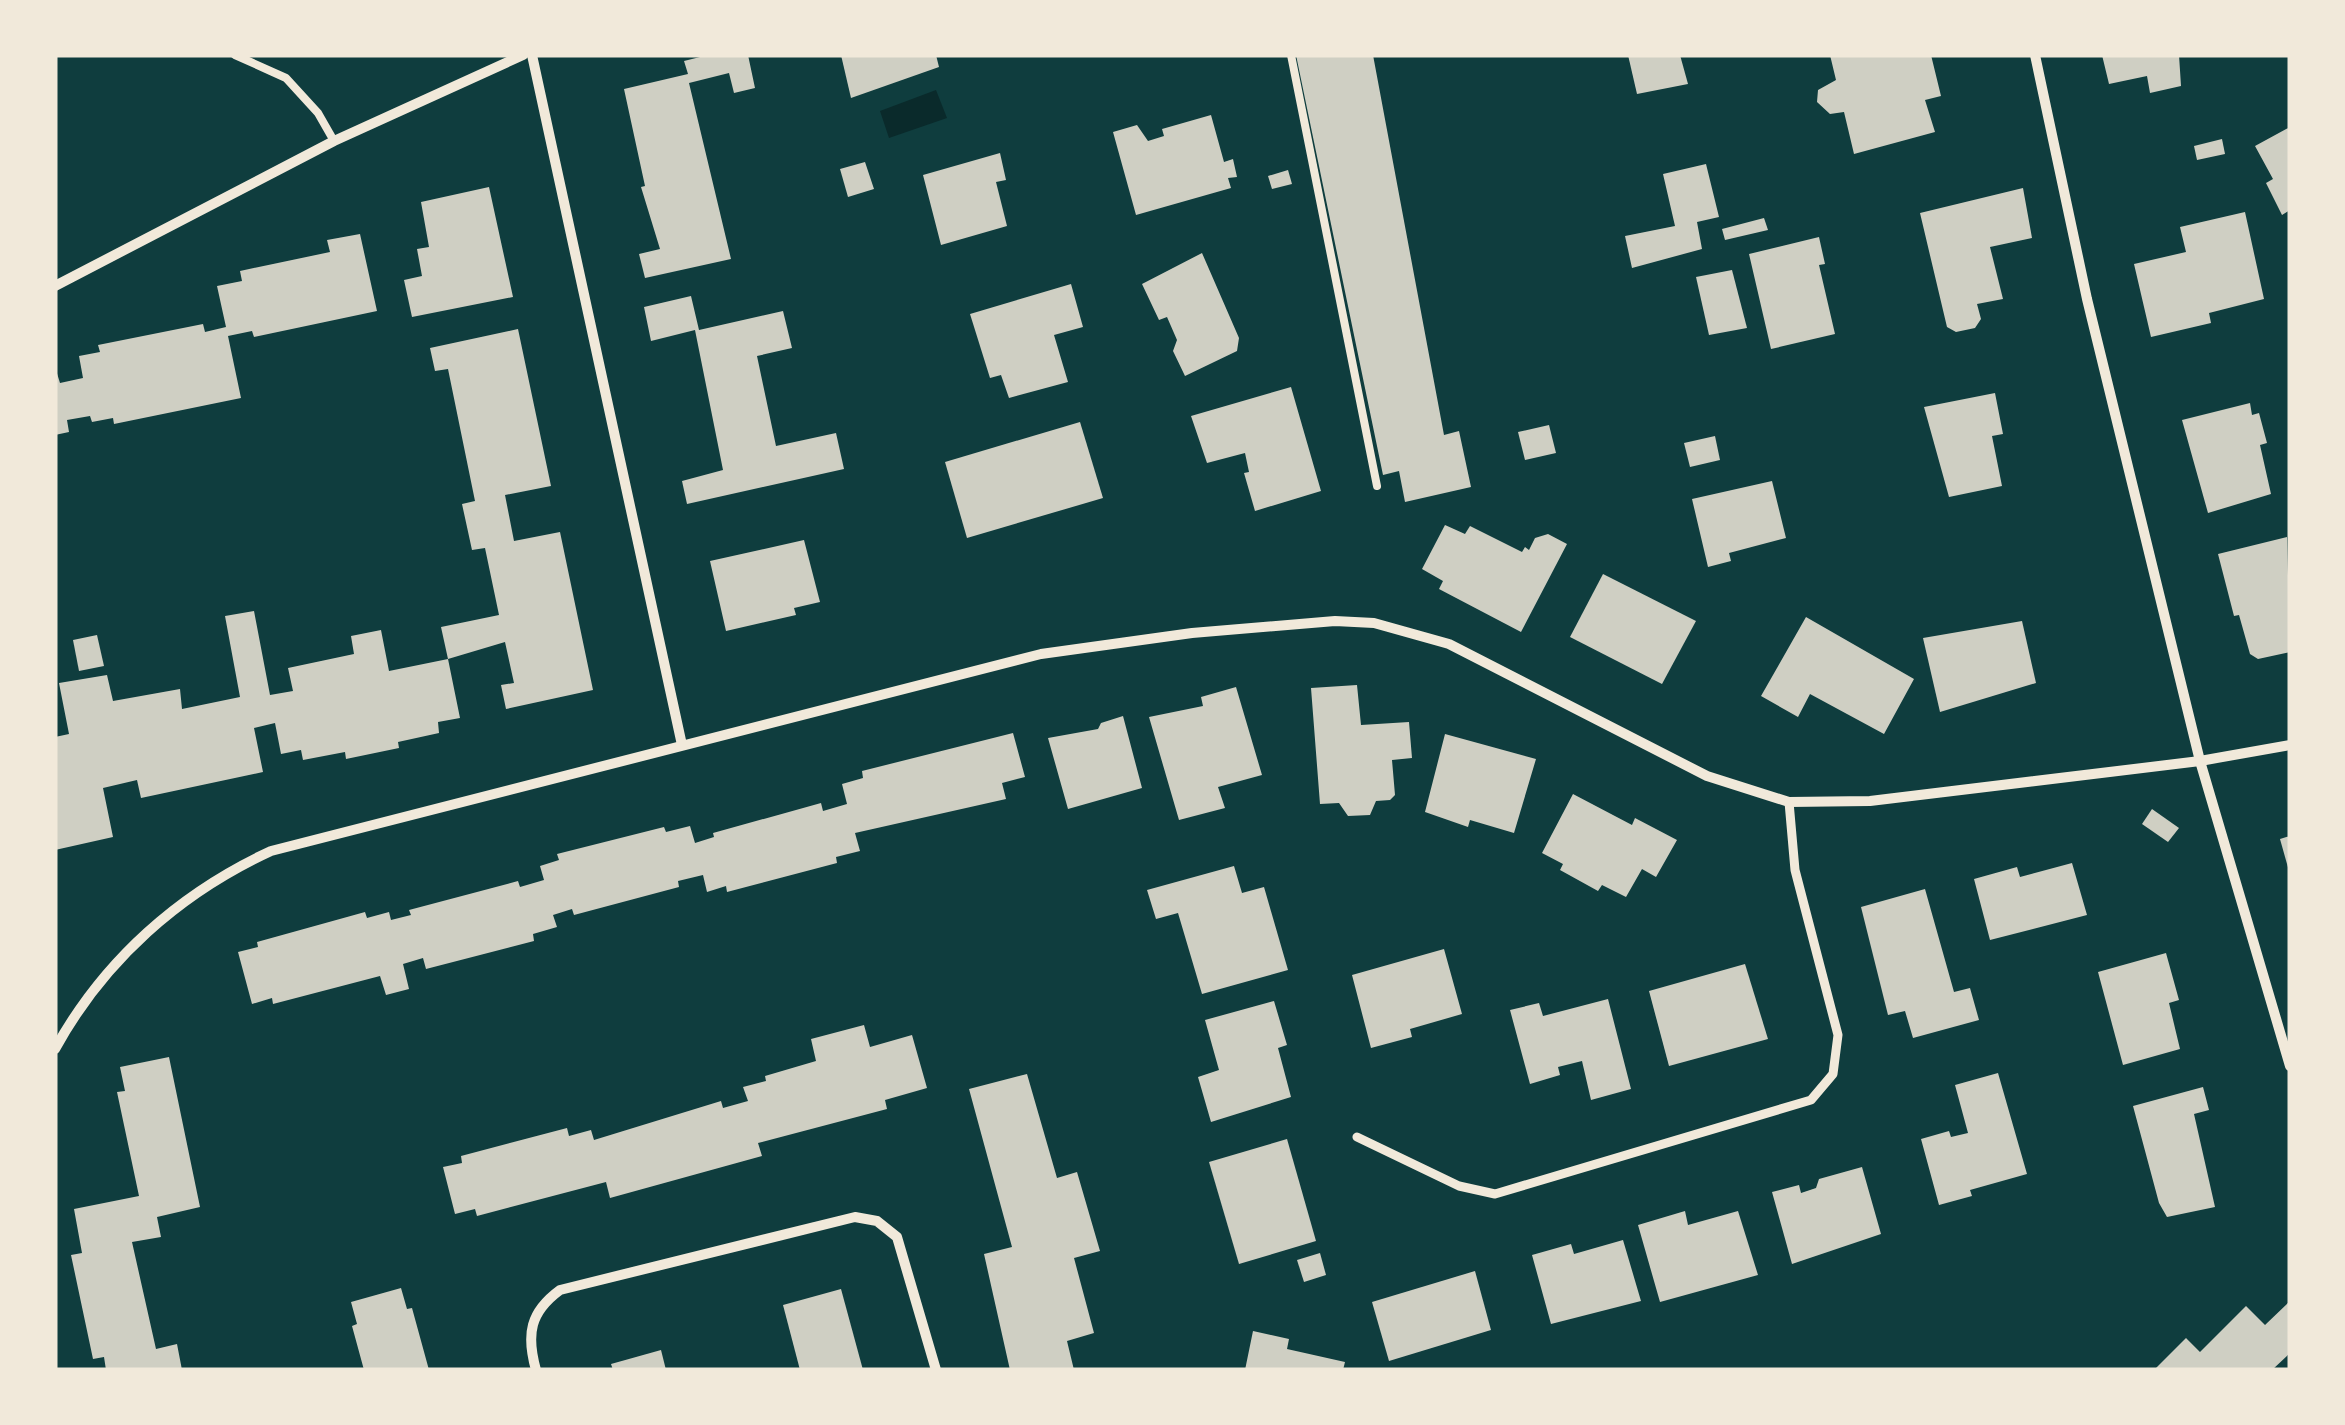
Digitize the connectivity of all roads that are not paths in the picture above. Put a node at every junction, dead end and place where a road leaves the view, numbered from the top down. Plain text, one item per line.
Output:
1 (235, 55) edge
2 (523, 55) edge
3 (532, 55) edge
4 (1291, 55) edge
5 (2035, 55) edge
6 (334, 141) junction
7 (55, 286) edge
8 (1377, 486) dead end
9 (682, 744) junction
10 (2290, 745) edge
11 (2200, 761) junction
12 (1789, 802) junction
13 (55, 1049) edge
14 (2290, 1066) edge
15 (1357, 1137) dead end
16 (536, 1370) edge
17 (936, 1370) edge

1 - 6 lane
2 - 6 street
3 - 9 street
4 - 8 lane
5 - 11 street
6 - 7 street
9 - 12 street
9 - 13 street
10 - 11 street
11 - 12 street
11 - 14 street
12 - 15 street
16 - 17 street

